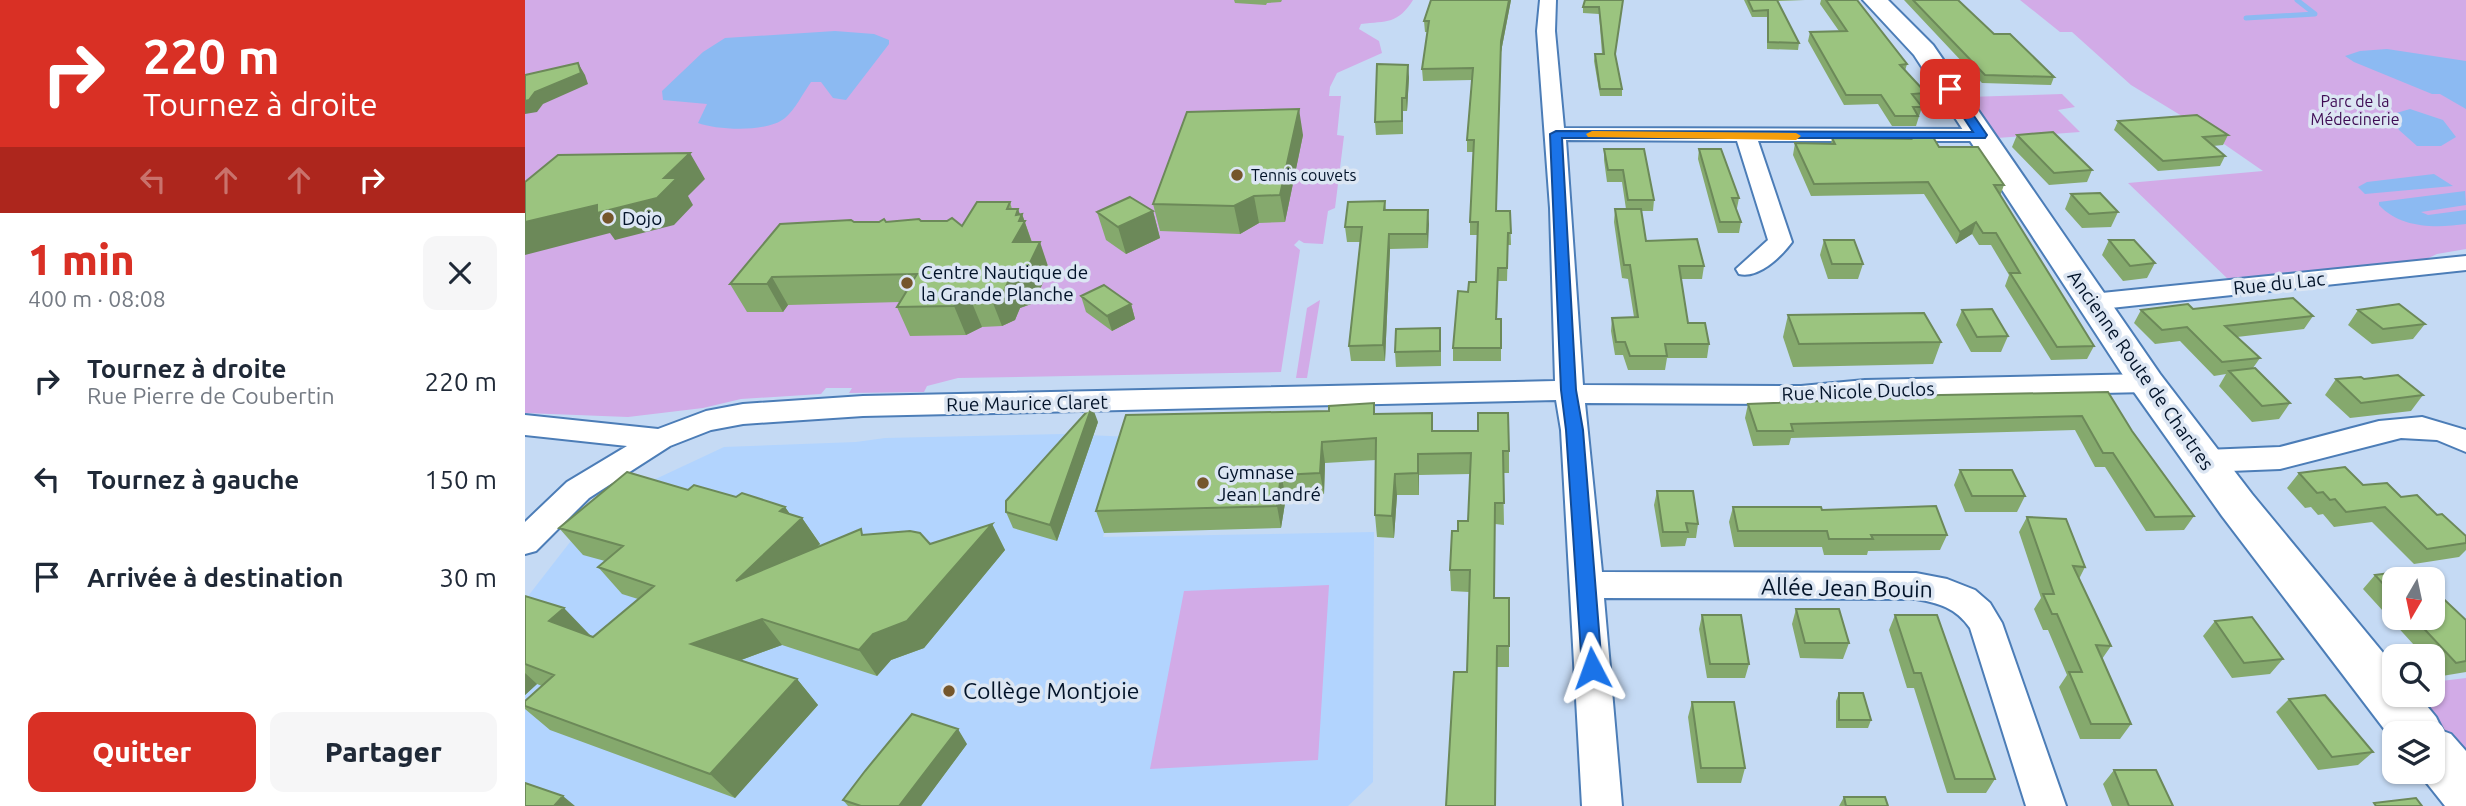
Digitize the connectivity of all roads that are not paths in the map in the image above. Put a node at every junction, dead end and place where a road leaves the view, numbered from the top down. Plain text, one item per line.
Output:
1 (1548, 0) edge
2 (1875, 0) edge
3 (1556, 134) junction
4 (1981, 135) junction
5 (1747, 136) junction
6 (2466, 263) edge
7 (1748, 270) dead end
8 (2092, 302) junction
9 (2147, 383) junction
10 (1569, 392) junction
11 (525, 425) edge
12 (660, 439) junction
13 (2466, 442) edge
14 (2204, 461) junction
15 (525, 542) edge
16 (1586, 585) junction
17 (2409, 721) edge
18 (2445, 766) edge
19 (2466, 791) edge
20 (1602, 806) edge
21 (2046, 806) edge

1 - 3 street
2 - 4 main road, Ancienne Route de Chartres
3 - 5 street
3 - 10 street
4 - 5 street
4 - 8 main road, Ancienne Route de Chartres
5 - 7 street
6 - 8 street, Rue du Lac
8 - 9 main road, Ancienne Route de Chartres
9 - 10 street, Rue Nicole Duclos
9 - 14 main road, Ancienne Route de Chartres
10 - 12 street, Rue Maurice Claret
10 - 16 street
11 - 12 street
12 - 15 street, Rue Maurice Claret
13 - 14 street
14 - 17 main road, Ancienne Route de Chartres
16 - 20 street
16 - 21 street, Allée Jean Bouin
18 - 19 main road

